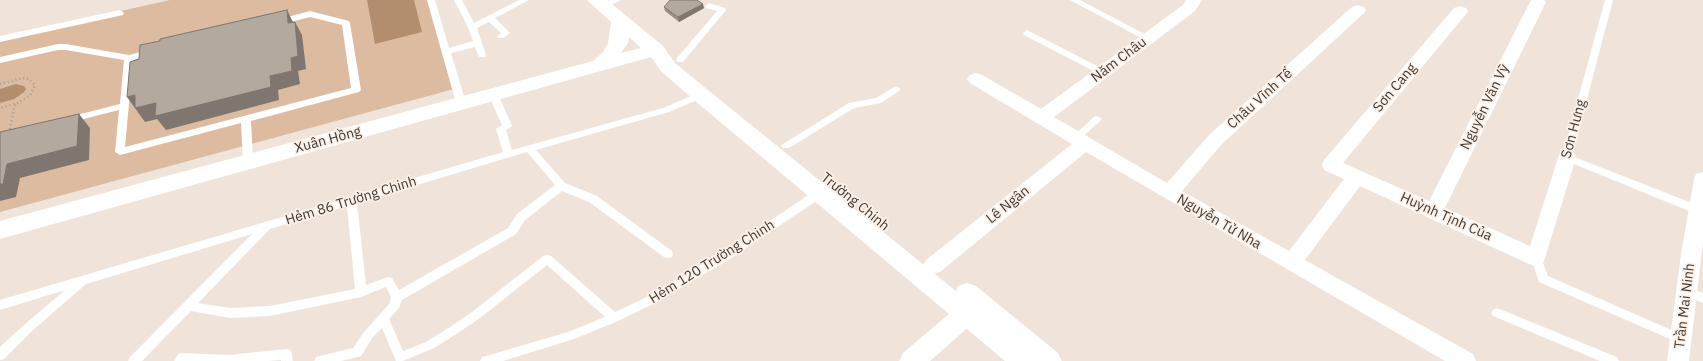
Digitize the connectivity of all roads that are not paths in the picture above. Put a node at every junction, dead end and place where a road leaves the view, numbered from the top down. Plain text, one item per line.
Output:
1 (431, 0) edge
2 (458, 0) edge
3 (525, 0) edge
4 (1074, 0) edge
5 (1194, 0) edge
6 (1609, 0) edge
7 (605, 2) edge
8 (1538, 2) dead end
9 (708, 6) dead end
10 (1358, 10) dead end
11 (1460, 10) dead end
12 (120, 13) dead end
13 (490, 18) junction
14 (620, 20) junction
15 (272, 24) edge
16 (472, 27) junction
17 (1027, 33) dead end
18 (501, 36) dead end
19 (1148, 38) junction
20 (0, 39) edge
21 (477, 43) junction
22 (159, 50) edge
23 (656, 50) junction
24 (446, 52) junction
25 (482, 55) dead end
26 (129, 58) junction
27 (0, 60) edge
28 (680, 60) junction
29 (601, 64) junction
30 (1102, 72) junction
31 (976, 78) dead end
32 (896, 89) dead end
33 (493, 94) junction
34 (701, 95) junction
35 (461, 103) junction
36 (124, 106) junction
37 (1041, 118) junction
38 (246, 119) junction
39 (1097, 119) dead end
40 (55, 124) edge
41 (1080, 142) junction
42 (528, 148) junction
43 (780, 150) junction
44 (508, 154) junction
45 (1567, 158) junction
46 (248, 162) junction
47 (1331, 165) joint
48 (1356, 177) junction
49 (1703, 179) edge
50 (561, 186) junction
51 (820, 193) junction
52 (1169, 193) junction
53 (352, 201) junction
54 (1698, 210) junction
55 (1433, 212) junction
56 (266, 227) junction
57 (0, 230) edge
58 (668, 254) dead end
59 (1697, 256) edge
60 (1536, 258) junction
61 (1292, 263) junction
62 (933, 266) junction
63 (84, 281) junction
64 (361, 292) junction
65 (1695, 295) edge
66 (397, 297) junction
67 (1, 306) edge
68 (189, 306) junction
69 (973, 309) junction
70 (1497, 312) dead end
71 (383, 318) junction
72 (614, 318) junction
73 (1681, 339) junction
74 (0, 355) edge
75 (134, 361) edge
76 (180, 361) edge
77 (287, 361) edge
78 (320, 361) edge
79 (486, 361) edge
80 (912, 361) edge
81 (1024, 361) edge
82 (1050, 361) edge
83 (1465, 361) edge
84 (1613, 361) edge
85 (1678, 361) edge

1 - 24 lane
2 - 16 lane
3 - 13 lane
4 - 19 lane
5 - 19 street, Năm Châu
6 - 45 lane, Sơn Hưng
7 - 14 main road, Trường Chinh
8 - 55 street, Nguyễn Văn Vỹ
9 - 28 lane
10 - 52 street, Châu Vĩnh Tế
11 - 47 street, Sơn Cang
12 - 20 lane
13 - 16 lane
13 - 18 lane
14 - 23 main road, Trường Chinh
14 - 29 main road
15 - 38 lane
16 - 21 lane
17 - 30 lane
19 - 30 street, Năm Châu
21 - 24 lane
21 - 25 lane
22 - 26 lane
23 - 28 main road, Trường Chinh
23 - 29 main road, Xuân Hồng
23 - 34 main road, Trường Chinh
24 - 35 lane
26 - 27 lane
26 - 36 lane
28 - 43 main road, Trường Chinh
29 - 33 main road, Xuân Hồng
30 - 37 street, Năm Châu
31 - 37 street, Nguyễn Tử Nha
32 - 43 lane
33 - 35 main road, Xuân Hồng
33 - 44 lane
34 - 42 lane, Hẻm 86 Trường Chinh
34 - 43 main road, Trường Chinh
35 - 46 main road, Xuân Hồng
36 - 38 lane
36 - 40 lane
37 - 41 street, Nguyễn Tử Nha
38 - 46 lane
39 - 41 lane
41 - 52 street, Nguyễn Tử Nha
41 - 62 street, Lê Ngân
42 - 44 lane, Hẻm 86 Trường Chinh
42 - 50 lane
43 - 51 main road, Trường Chinh
43 - 62 main road, Trường Chinh
44 - 53 lane, Hẻm 86 Trường Chinh
45 - 54 lane
45 - 60 street, Sơn Hưng
46 - 57 main road, Xuân Hồng
47 - 48 street, Huỳnh Tịnh Của
48 - 55 street, Huỳnh Tịnh Của
48 - 61 street
49 - 54 street, Trần Mai Ninh
50 - 58 lane
50 - 66 lane
51 - 69 main road, Trường Chinh
51 - 72 lane, Hẻm 120 Trường Chinh
52 - 61 street, Nguyễn Tử Nha
53 - 56 lane, Hẻm 86 Trường Chinh
53 - 64 lane
54 - 59 street, Trần Mai Ninh
55 - 60 street, Huỳnh Tịnh Của
56 - 63 lane, Hẻm 86 Trường Chinh
56 - 68 lane
59 - 65 street, Trần Mai Ninh
60 - 73 lane
61 - 83 street, Nguyễn Tử Nha
62 - 69 main road, Trường Chinh
63 - 67 lane, Hẻm 86 Trường Chinh
63 - 74 lane
64 - 66 lane
64 - 68 lane
65 - 73 street, Trần Mai Ninh
66 - 71 lane
68 - 75 lane
69 - 80 main road
69 - 81 main road, Trường Chinh
69 - 82 main road, Trường Chinh
70 - 84 lane
71 - 72 lane
71 - 78 lane
72 - 79 lane, Hẻm 120 Trường Chinh
73 - 85 street, Trần Mai Ninh
76 - 77 lane

